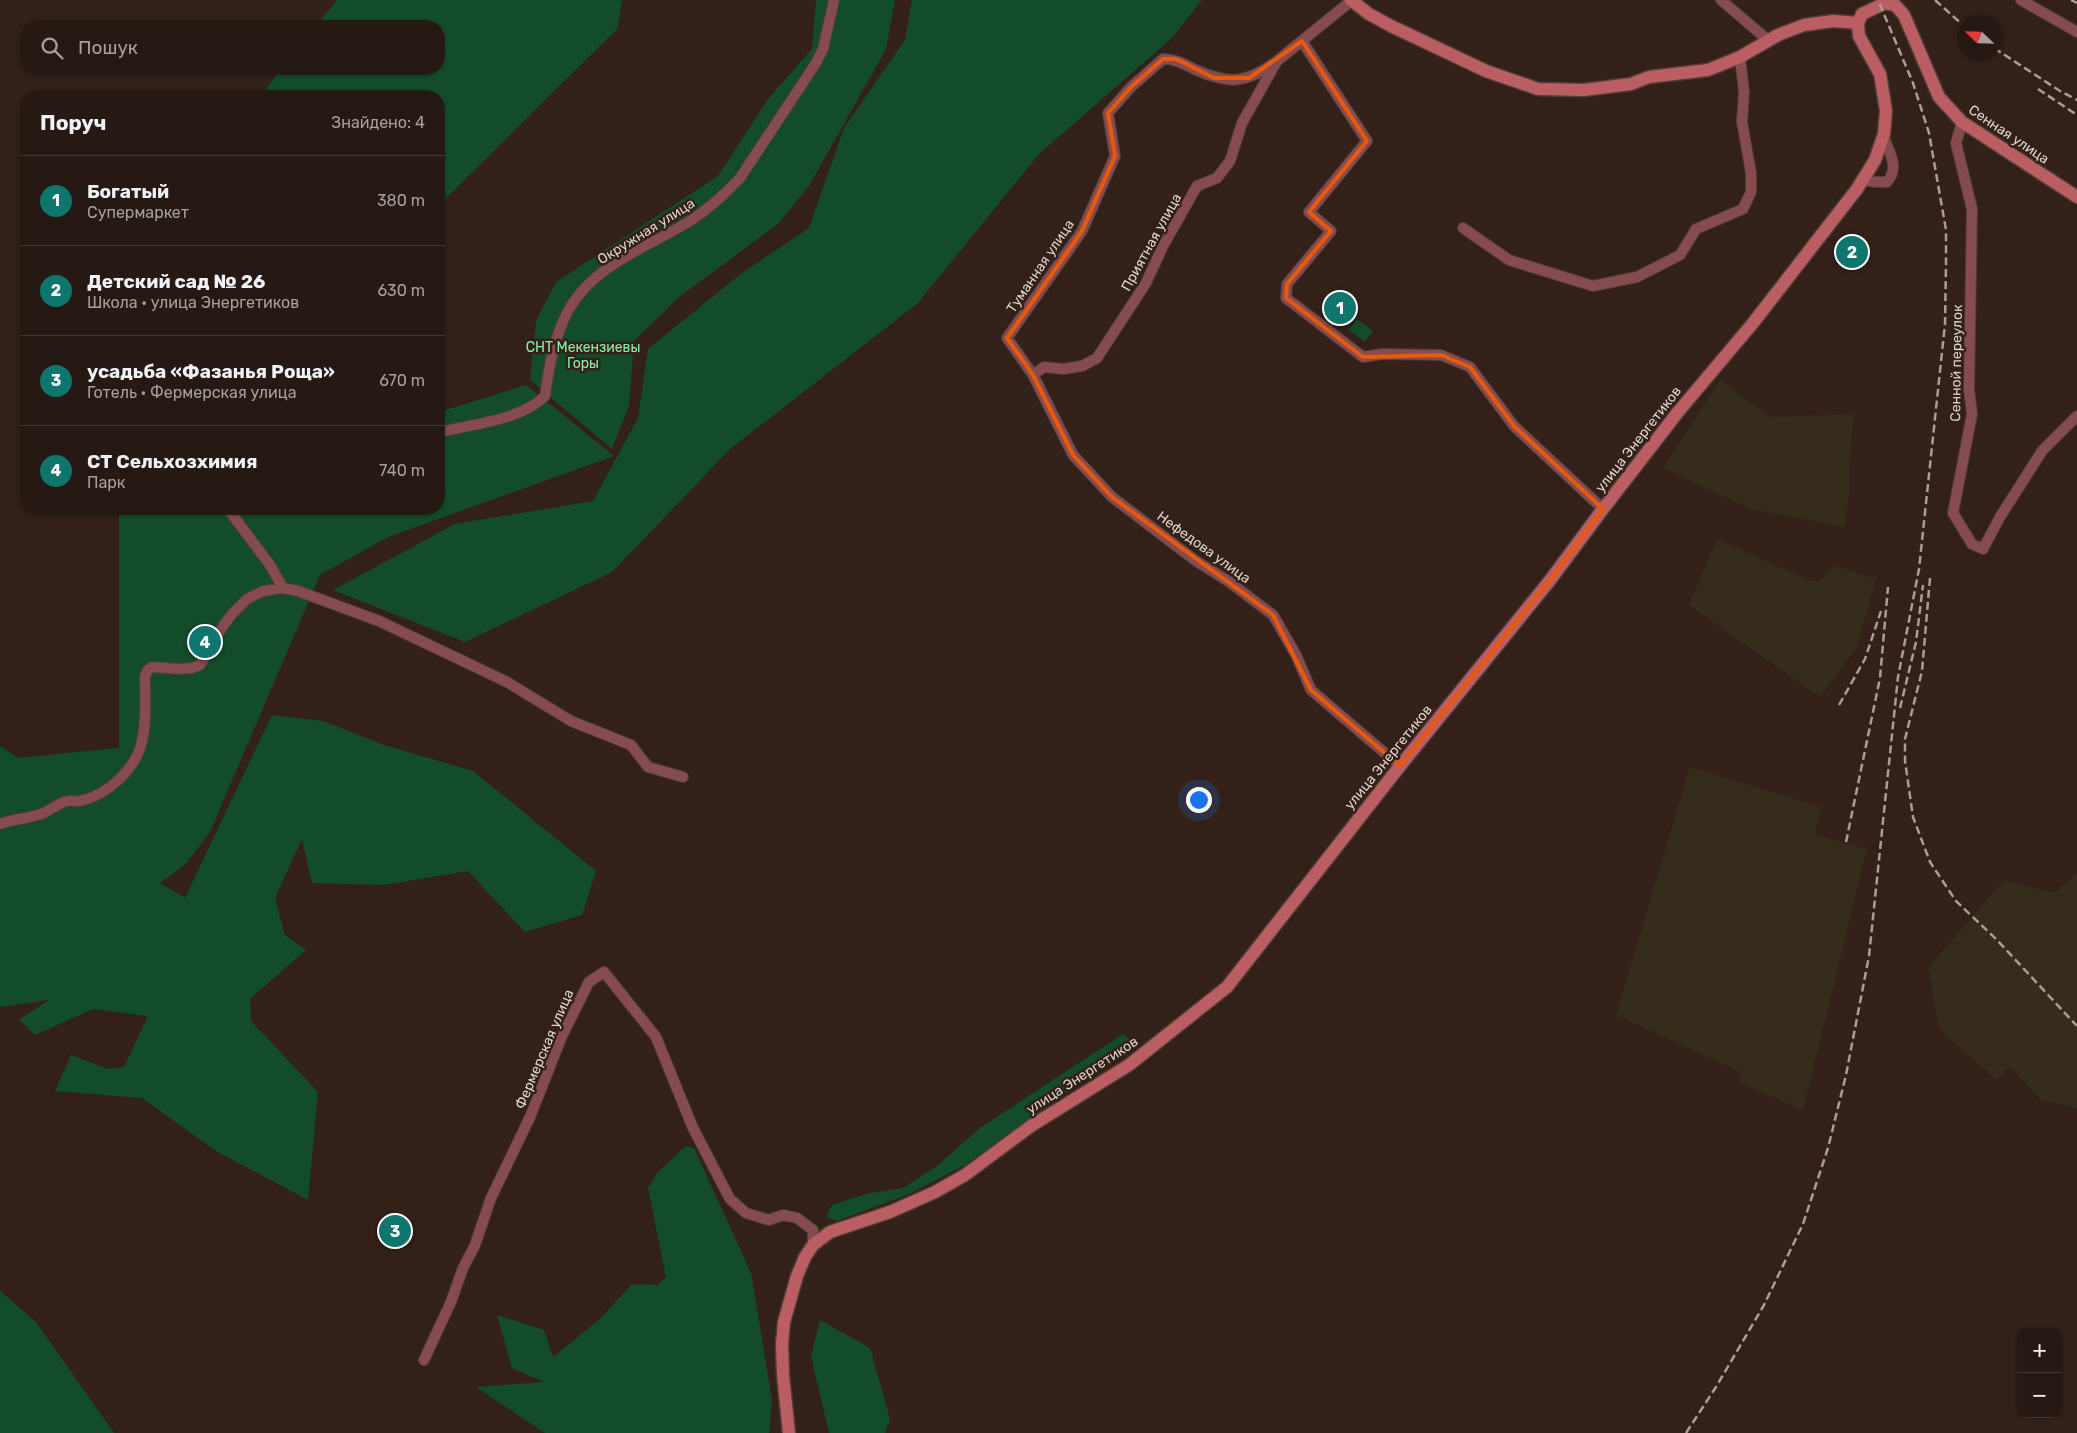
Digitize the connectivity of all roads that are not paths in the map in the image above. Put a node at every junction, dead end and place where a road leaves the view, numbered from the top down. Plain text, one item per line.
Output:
1 (834, 0) edge
2 (1351, 0) edge
3 (1721, 0) edge
4 (2021, 0) edge
5 (1858, 22) junction
6 (2077, 32) edge
7 (1769, 40) junction
8 (1302, 41) junction
9 (1740, 57) junction
10 (1277, 61) junction
11 (1962, 122) junction
12 (1883, 136) junction
13 (1863, 180) junction
14 (2077, 197) edge
15 (1464, 228) dead end
16 (1006, 338) joint
17 (1033, 374) junction
18 (2077, 416) edge
19 (445, 431) edge
20 (1603, 509) junction
21 (232, 515) edge
22 (283, 588) junction
23 (1400, 766) junction
24 (682, 778) dead end
25 (0, 824) edge
26 (813, 1245) junction
27 (424, 1360) dead end
28 (789, 1433) edge

1 - 19 street, Окружная улица
2 - 8 street, Приятная улица
2 - 9 main road
3 - 7 street
4 - 6 street
5 - 7 main road
5 - 11 main road, Сенная улица
5 - 12 main road, улица Энергетиков
7 - 9 main road
8 - 10 street, Приятная улица
8 - 20 street
9 - 15 street
10 - 16 street, Туманная улица
10 - 17 street, Приятная улица
11 - 14 main road, Сенная улица
11 - 18 street, Сенной переулок
12 - 13 main road, улица Энергетиков
12 - 13 street
13 - 20 main road, улица Энергетиков
16 - 17 street, Нефедова улица
17 - 23 street, Нефедова улица
20 - 23 main road, улица Энергетиков
21 - 22 street
22 - 24 street
22 - 25 street
23 - 26 main road, улица Энергетиков
26 - 27 street, Фермерская улица
26 - 28 main road

